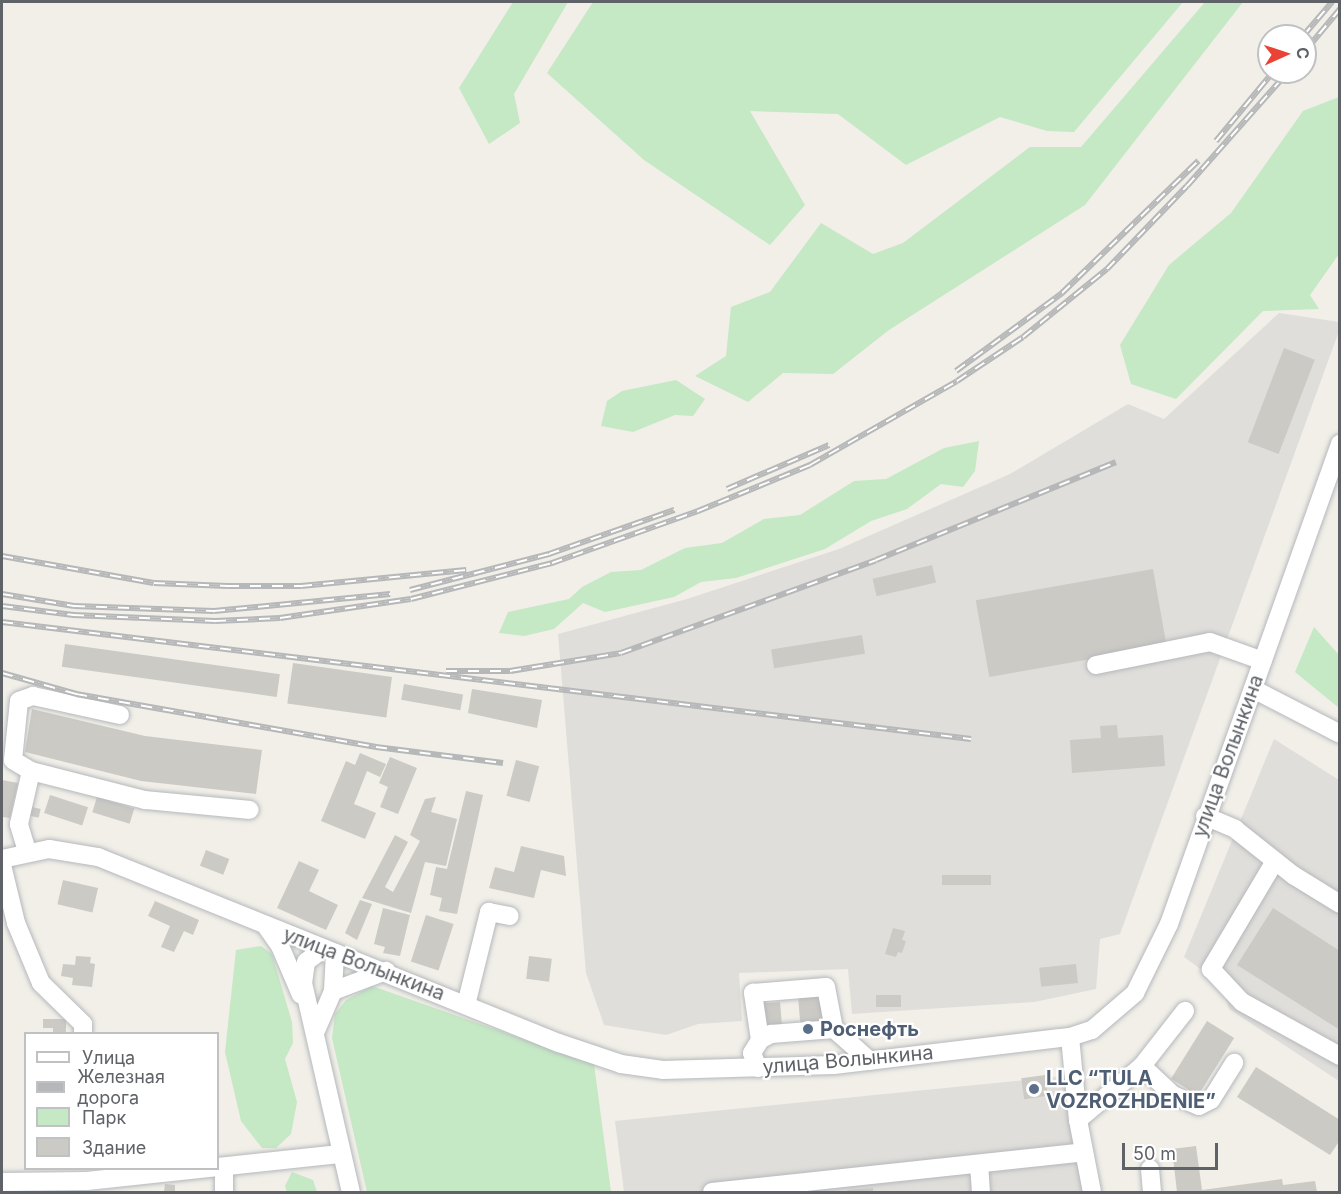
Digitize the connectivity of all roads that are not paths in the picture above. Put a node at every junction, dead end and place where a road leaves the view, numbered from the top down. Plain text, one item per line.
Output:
1 (1340, 444) edge
2 (1263, 661) junction
3 (1096, 665) dead end
4 (1253, 689) junction
5 (120, 715) dead end
6 (1340, 734) edge
7 (31, 771) junction
8 (250, 810) dead end
9 (1205, 816) junction
10 (27, 851) junction
11 (2, 859) edge
12 (1275, 861) junction
13 (2, 865) edge
14 (1340, 904) edge
15 (510, 916) dead end
16 (266, 926) junction
17 (329, 951) junction
18 (386, 971) junction
19 (333, 991) junction
20 (466, 1005) junction
21 (1185, 1011) dead end
22 (834, 1029) junction
23 (83, 1032) edge
24 (315, 1033) junction
25 (1070, 1037) junction
26 (760, 1040) junction
27 (1340, 1056) edge
28 (870, 1061) junction
29 (1234, 1063) dead end
30 (1142, 1066) junction
31 (758, 1068) junction
32 (1078, 1120) junction
33 (1084, 1152) junction
34 (340, 1154) junction
35 (979, 1164) junction
36 (219, 1169) edge
37 (224, 1169) junction
38 (1150, 1169) dead end
39 (213, 1170) edge
40 (88, 1181) edge
41 (2, 1182) edge
42 (224, 1192) edge
43 (351, 1192) edge
44 (712, 1192) edge
45 (981, 1192) edge
46 (1092, 1192) edge
47 (1152, 1192) edge

1 - 2 street, улица Волынкина
2 - 3 street
2 - 4 street, улица Волынкина
4 - 6 street
4 - 9 street, улица Волынкина
5 - 7 street
7 - 8 street
7 - 10 street
9 - 12 street
9 - 25 street, улица Волынкина
10 - 11 street, улица Волынкина
10 - 16 street, улица Волынкина
12 - 14 street
12 - 27 street
13 - 23 street
15 - 20 street
16 - 17 street, улица Волынкина
16 - 24 street
17 - 18 street, улица Волынкина
17 - 19 street
17 - 24 street
18 - 19 street
18 - 20 street, улица Волынкина
19 - 24 street
20 - 31 street, улица Волынкина
21 - 30 street
22 - 26 street
22 - 26 street
22 - 28 street
24 - 34 street
25 - 28 street, улица Волынкина
25 - 32 street
26 - 31 street
28 - 31 street, улица Волынкина
29 - 30 street
30 - 32 street
32 - 33 street
33 - 35 street
33 - 46 street
34 - 37 street
34 - 43 street
35 - 44 street
35 - 45 street
36 - 37 street
37 - 42 street
38 - 47 street
39 - 40 street
40 - 41 street

